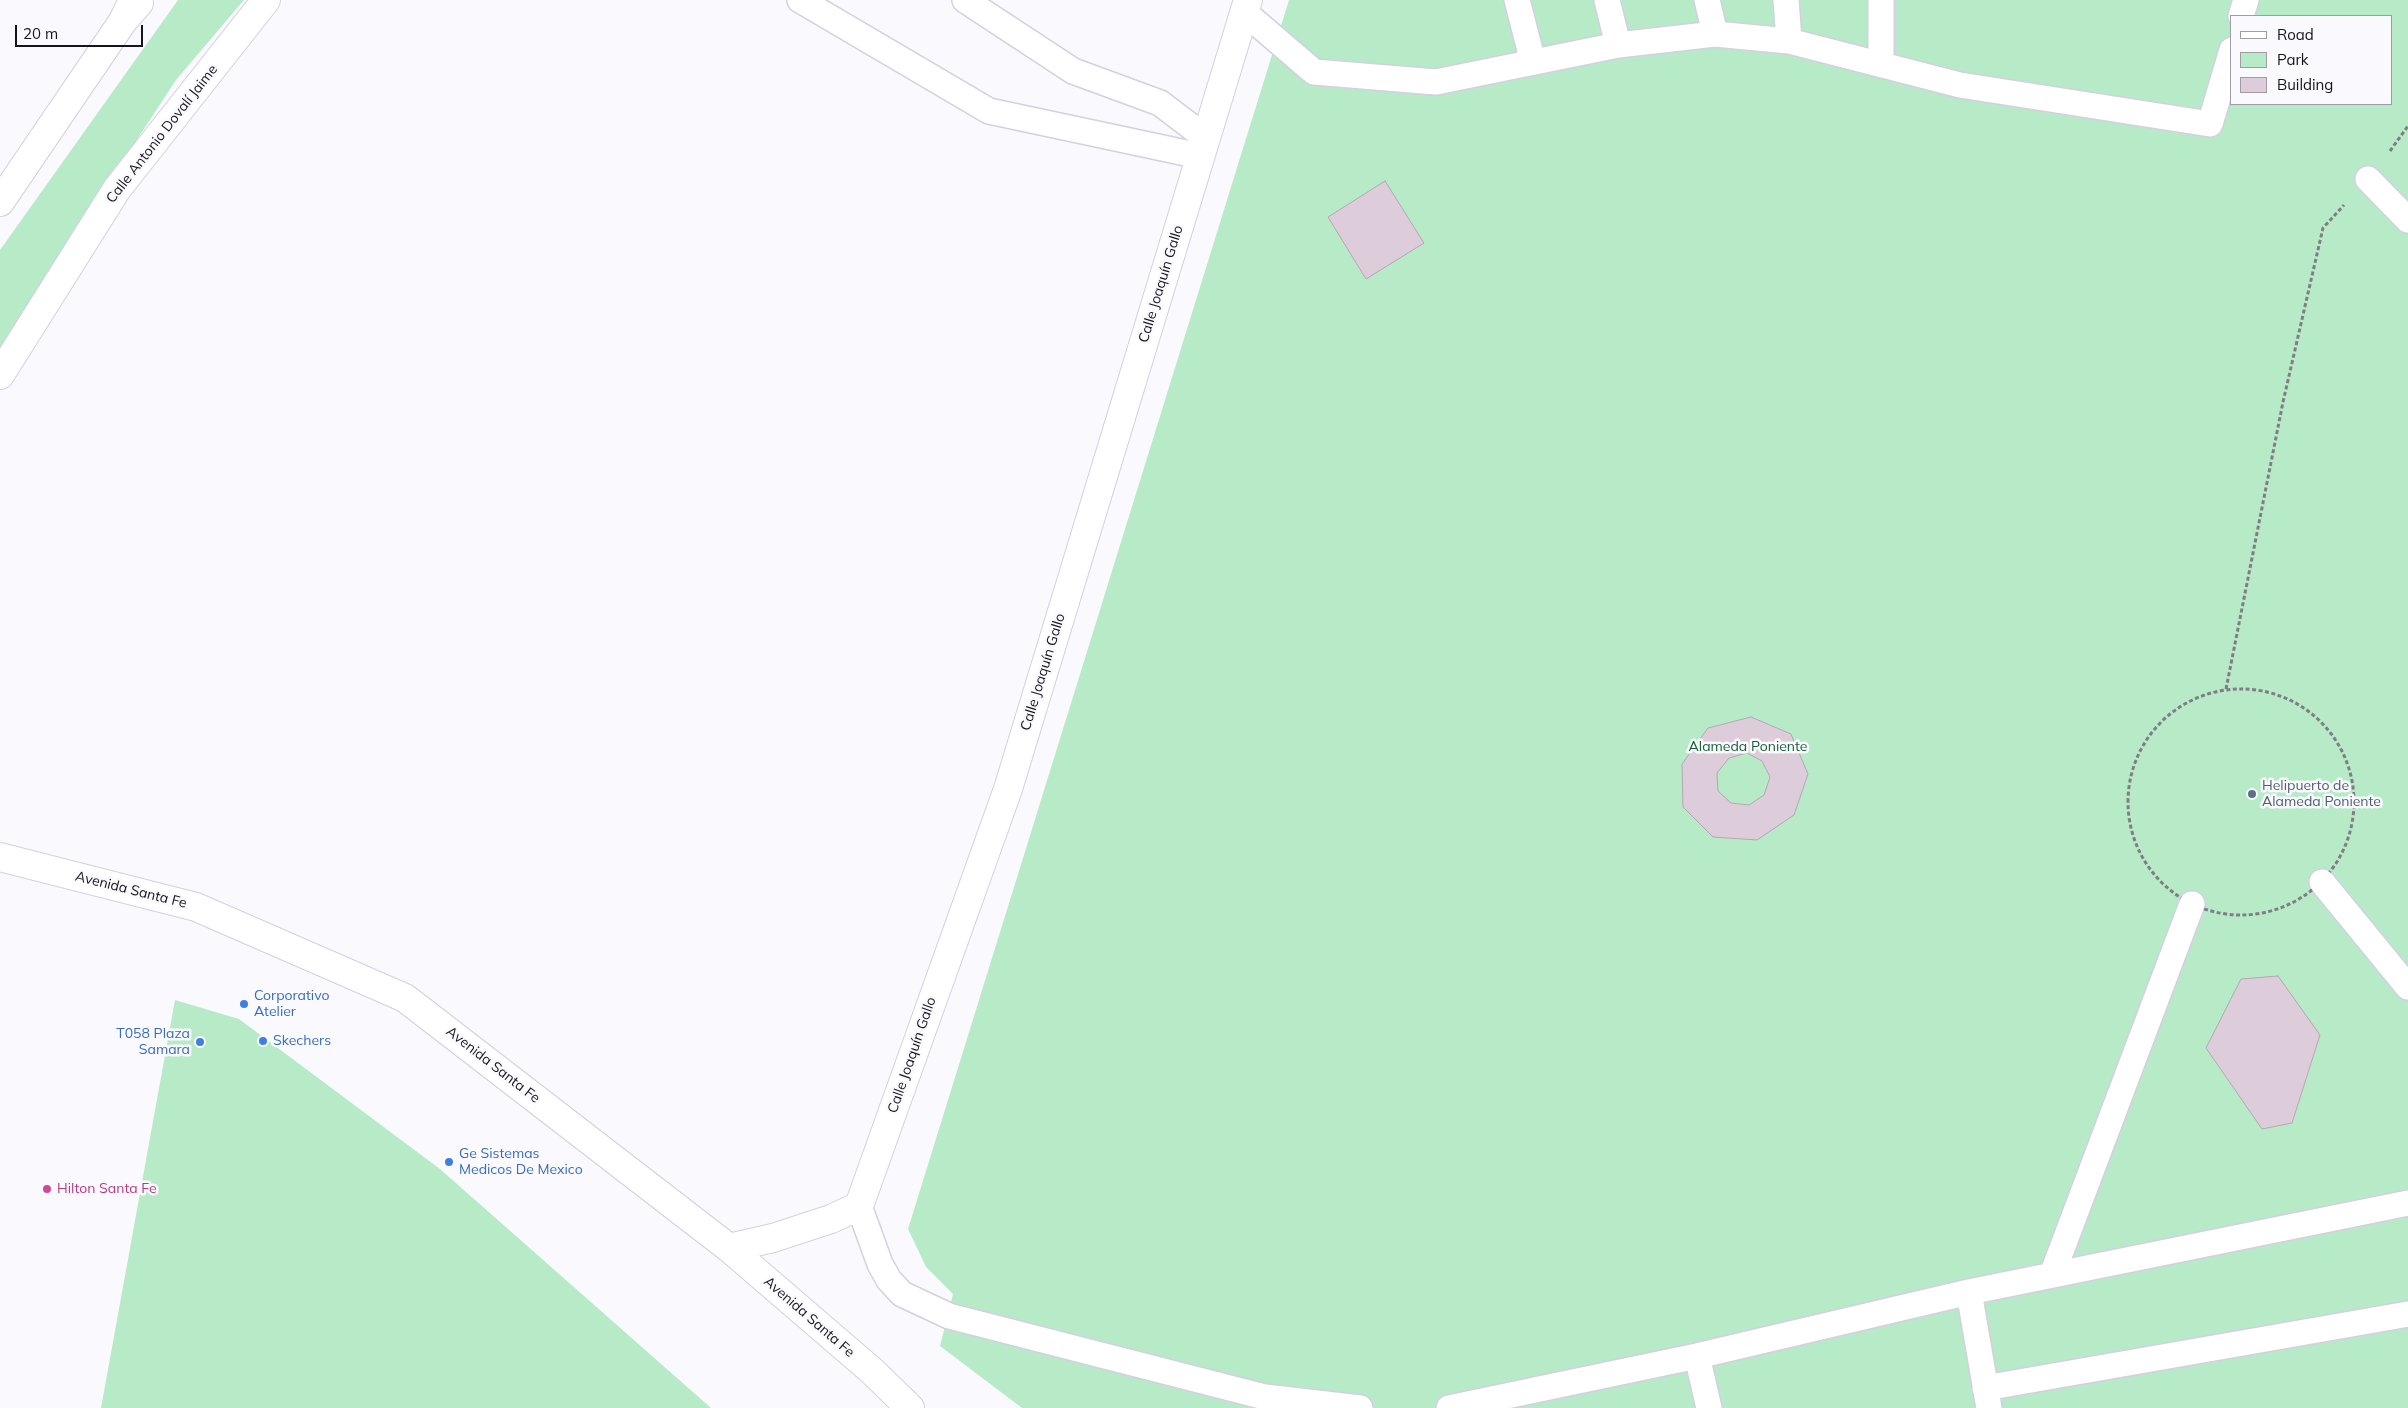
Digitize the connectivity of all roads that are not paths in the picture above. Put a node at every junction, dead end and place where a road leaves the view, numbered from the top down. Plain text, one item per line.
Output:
1 (141, 0) edge
2 (266, 0) edge
3 (800, 0) edge
4 (965, 0) edge
5 (1517, 0) edge
6 (1607, 0) edge
7 (1707, 0) edge
8 (1786, 0) edge
9 (1881, 0) edge
10 (2246, 0) edge
11 (1246, 6) edge
12 (128, 11) edge
13 (2242, 15) edge
14 (1715, 34) junction
15 (1789, 41) junction
16 (1618, 45) junction
17 (2230, 57) edge
18 (1533, 62) junction
19 (1880, 64) junction
20 (1203, 147) junction
21 (2368, 179) road end
22 (0, 202) edge
23 (2408, 220) edge
24 (0, 375) edge
25 (0, 857) edge
26 (2322, 882) road end
27 (2192, 904) road end
28 (2408, 987) edge
29 (2408, 1203) edge
30 (859, 1206) junction
31 (730, 1248) junction
32 (2052, 1275) junction
33 (1969, 1292) junction
34 (2408, 1314) edge
35 (1698, 1356) junction
36 (1987, 1398) edge
37 (1261, 1402) edge
38 (910, 1408) edge
39 (1360, 1408) edge
40 (1449, 1408) edge
41 (1709, 1408) edge

1 - 12 street
2 - 24 street, Calle Antonio Dovalí Jaime
3 - 20 lane
4 - 20 lane
5 - 18 lane
6 - 16 lane
7 - 14 lane
8 - 15 lane
9 - 19 lane
10 - 13 lane
11 - 18 lane
11 - 20 street, Calle Joaquín Gallo
12 - 22 street
14 - 15 lane
14 - 16 lane
15 - 19 lane
16 - 18 lane
17 - 19 lane
20 - 30 street, Calle Joaquín Gallo
21 - 23 lane
25 - 31 street, Avenida Santa Fe
26 - 28 lane
27 - 32 lane
29 - 32 lane
30 - 31 street
30 - 37 lane
31 - 38 street, Avenida Santa Fe
32 - 33 lane
33 - 35 lane
33 - 36 lane
34 - 36 lane
35 - 40 lane
35 - 41 lane
37 - 39 lane

